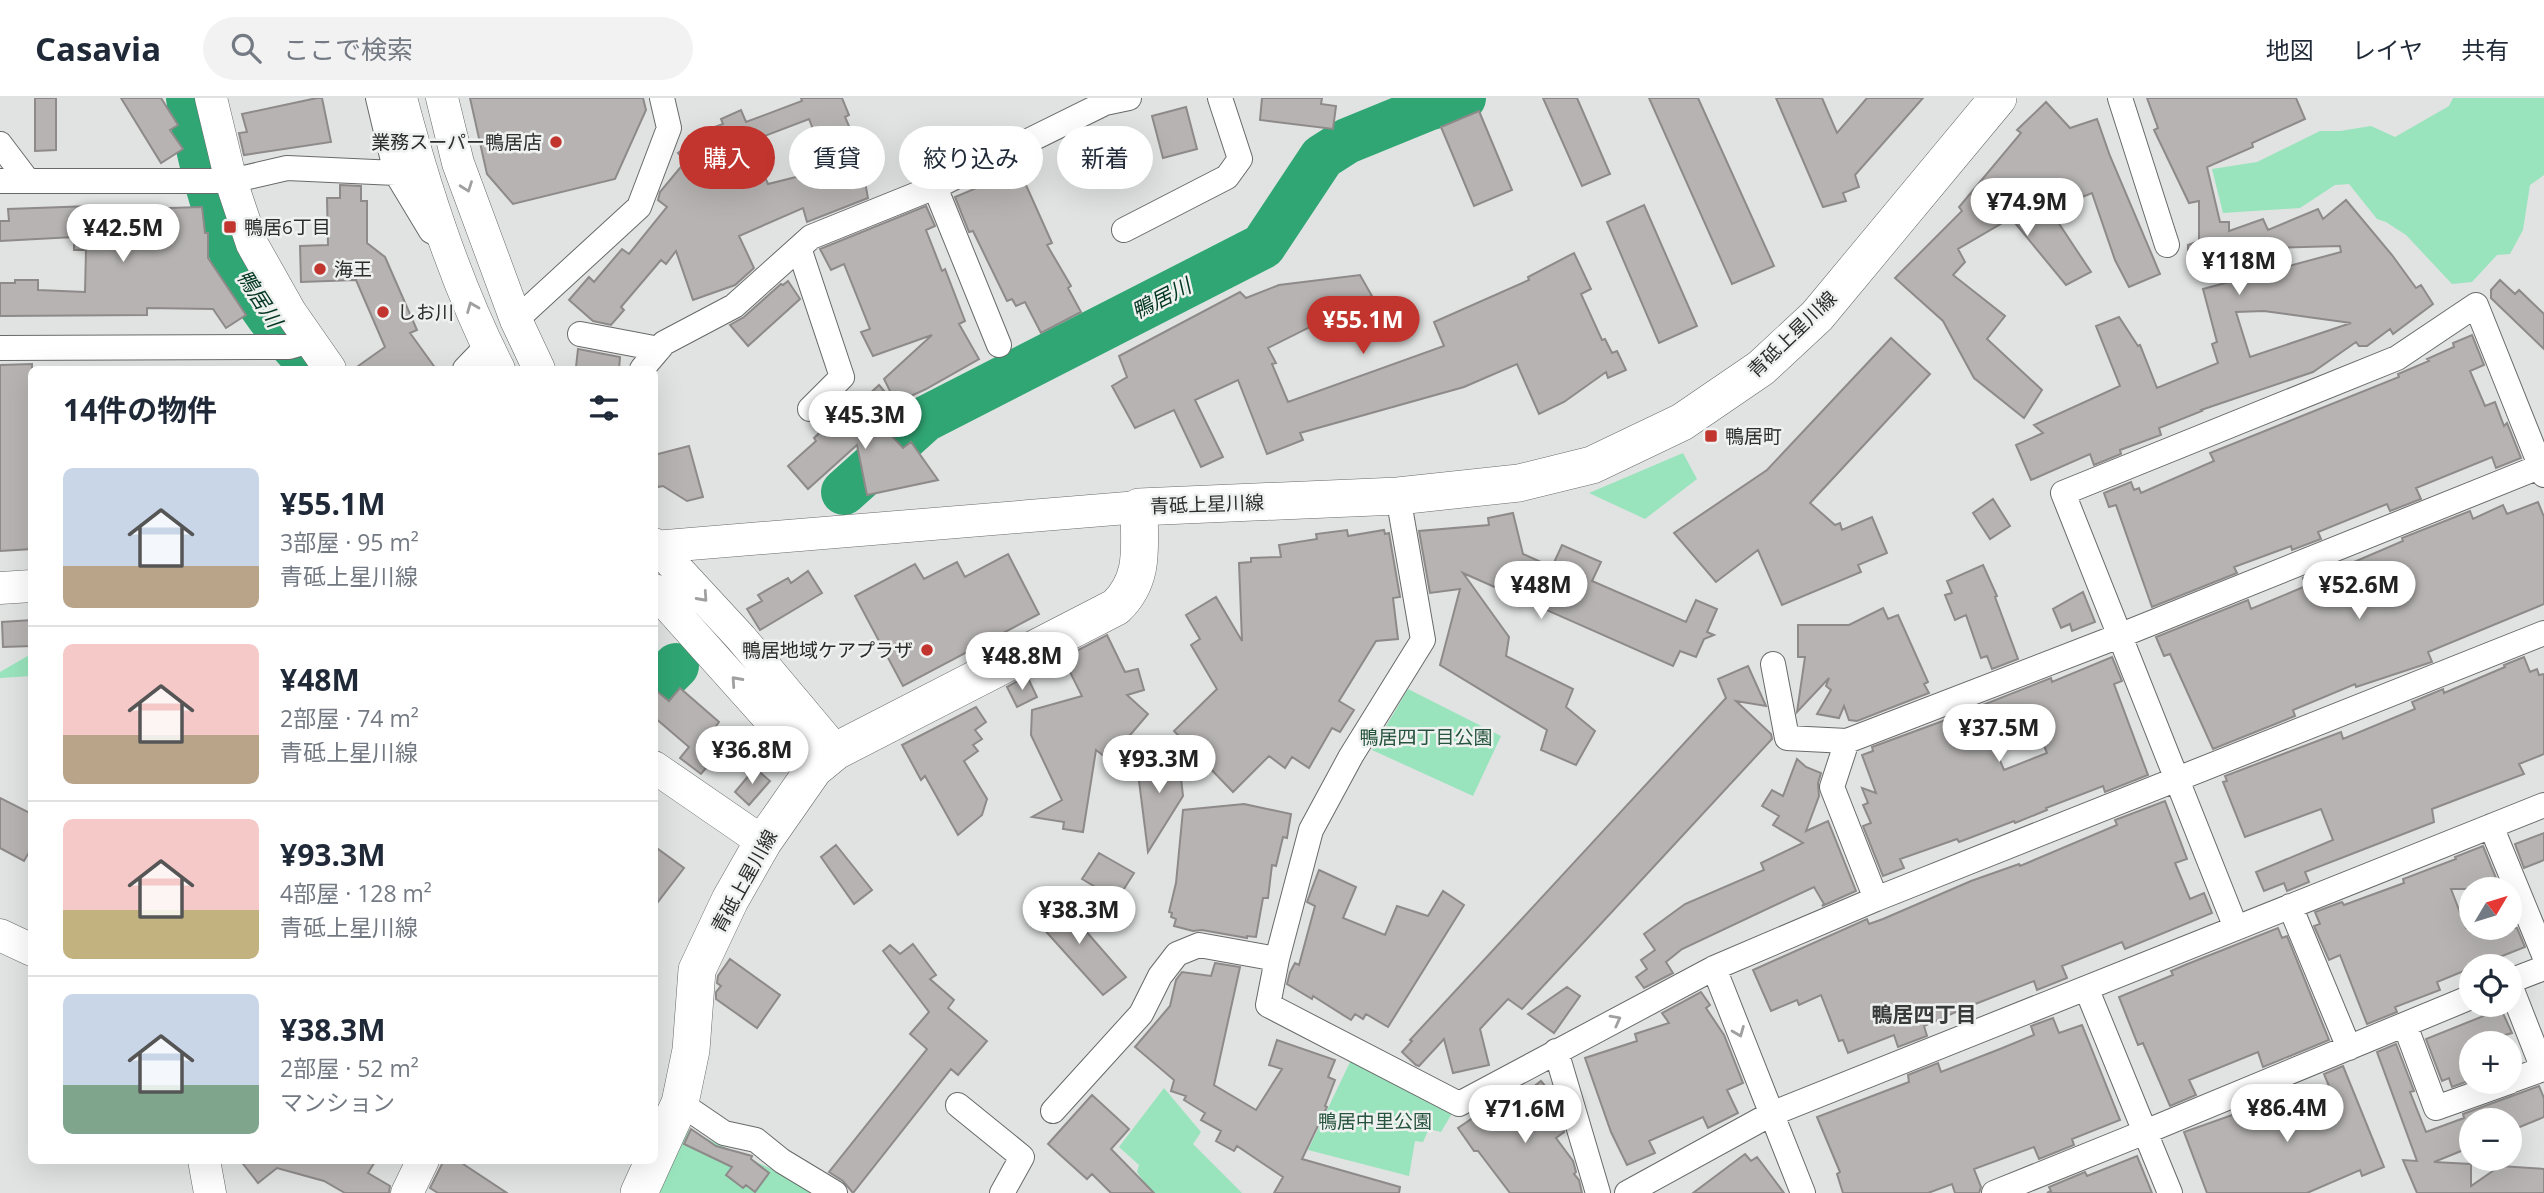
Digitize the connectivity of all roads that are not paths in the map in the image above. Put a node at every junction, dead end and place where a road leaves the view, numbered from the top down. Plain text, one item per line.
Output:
1 (211, 98) edge
2 (378, 98) edge
3 (401, 98) edge
4 (442, 98) edge
5 (662, 98) edge
6 (1129, 98) edge
7 (1220, 98) edge
8 (1998, 98) edge
9 (2120, 98) edge
10 (1043, 134) edge
11 (0, 145) edge
12 (396, 173) junction
13 (0, 181) edge
14 (28, 181) junction
15 (230, 181) junction
16 (930, 189) edge
17 (936, 189) edge
18 (1124, 230) dead end
19 (445, 238) junction
20 (2167, 245) dead end
21 (799, 248) junction
22 (516, 320) junction
23 (580, 334) dead end
24 (310, 341) junction
25 (999, 345) dead end
26 (0, 348) edge
27 (659, 349) junction
28 (493, 357) edge
29 (328, 366) edge
30 (472, 366) edge
31 (538, 366) edge
32 (645, 366) edge
33 (810, 409) dead end
34 (2543, 469) edge
35 (1398, 496) junction
36 (1139, 507) junction
37 (658, 546) edge
38 (658, 549) edge
39 (28, 586) edge
40 (0, 588) edge
41 (658, 594) edge
42 (2544, 633) edge
43 (2119, 636) junction
44 (1773, 664) dead end
45 (1847, 741) junction
46 (825, 760) junction
47 (658, 770) edge
48 (2177, 779) junction
49 (2544, 805) edge
50 (2491, 826) junction
51 (763, 842) junction
52 (1876, 899) junction
53 (2290, 906) junction
54 (2236, 928) junction
55 (0, 935) edge
56 (28, 948) edge
57 (2544, 955) edge
58 (1276, 959) junction
59 (1714, 968) junction
60 (2544, 968) edge
61 (2522, 978) edge
62 (2087, 990) junction
63 (2459, 1002) edge
64 (2522, 1014) edge
65 (2405, 1025) junction
66 (2349, 1048) junction
67 (1556, 1051) junction
68 (2522, 1077) edge
69 (2476, 1094) edge
70 (680, 1103) junction
71 (958, 1105) dead end
72 (1053, 1111) dead end
73 (1771, 1114) junction
74 (2145, 1132) junction
75 (658, 1151) edge
76 (205, 1164) edge
77 (421, 1164) edge
78 (652, 1164) edge
79 (210, 1193) edge
80 (407, 1193) edge
81 (639, 1193) edge
82 (835, 1193) edge
83 (1002, 1193) edge
84 (1598, 1193) edge
85 (1626, 1193) edge
86 (1803, 1193) edge
87 (1994, 1193) edge
88 (2170, 1193) edge

1 - 15 street
2 - 12 street
3 - 19 street
4 -> 22 street
5 - 22 street
6 - 10 street
7 - 18 street
8 - 35 main road, 青砥上星川線
9 - 20 street
11 - 14 street
12 - 15 street
12 - 19 street
13 - 14 street
14 - 15 street
15 - 24 street
16 - 21 street
17 - 25 street
28 -> 19 street
21 - 27 street
21 - 33 street
22 - 31 street
23 - 27 street
24 - 26 street
24 - 29 street
27 - 32 street
28 - 30 street
34 - 43 street
34 - 43 street
35 - 36 main road, 青砥上星川線
35 - 58 street
36 - 37 street
36 - 46 main road, 青砥上星川線
38 -> 46 street
39 - 40 street
46 -> 41 street
42 - 48 street
43 - 45 street
43 - 48 street
44 - 45 street
45 - 52 street
46 - 51 main road, 青砥上星川線
47 - 51 street
48 - 52 street
48 - 54 street
49 - 50 street
50 - 53 street
50 - 57 street
51 - 70 main road, 青砥上星川線
52 - 59 street
53 - 54 street
53 - 66 street
54 - 62 street
55 - 56 street
58 - 67 street
58 - 72 street
67 -> 59 street
59 -> 73 street
60 - 61 street
62 - 73 street
62 - 74 street
63 - 65 street
64 - 68 street
65 - 66 street
65 - 69 street
66 - 74 street
67 - 84 street
70 - 75 main road, 青砥上星川線
70 - 82 street
71 - 83 street
73 - 85 street
73 - 86 street
74 - 87 street
74 - 88 street
76 - 79 street
77 - 80 street
78 - 81 main road, 青砥上星川線

